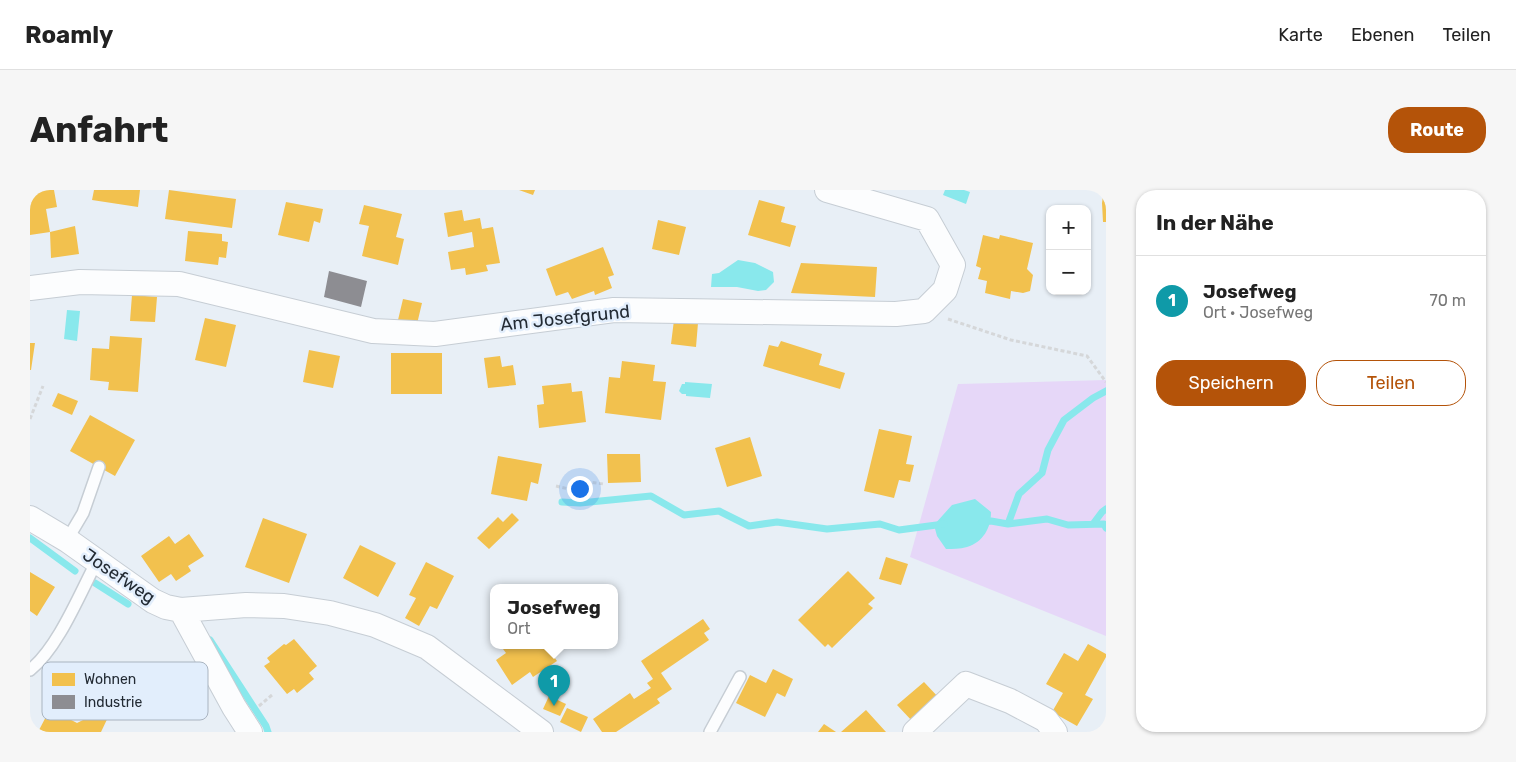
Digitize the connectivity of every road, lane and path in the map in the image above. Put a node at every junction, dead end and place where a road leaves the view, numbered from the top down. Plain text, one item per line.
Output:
1 (827, 190) edge
2 (30, 288) edge
3 (924, 311) junction
4 (1106, 382) edge
5 (43, 386) dead end
6 (30, 419) edge
7 (99, 467) dead end
8 (604, 484) dead end
9 (556, 486) dead end
10 (30, 518) edge
11 (67, 540) junction
12 (97, 561) junction
13 (182, 610) junction
14 (30, 670) edge
15 (740, 677) dead end
16 (272, 695) dead end
17 (260, 704) dead end
18 (250, 732) edge
19 (541, 732) edge
20 (710, 732) edge
21 (915, 732) edge
22 (1055, 732) edge

1 - 3 street
2 - 3 street, Am Josefgrund
3 - 4 path
5 - 6 path
7 - 11 lane
8 - 9 path
10 - 11 street, Josefweg
11 - 12 street, Josefweg
12 - 13 street, Josefweg
12 - 14 lane
13 - 18 street
13 - 19 street, Josefweg
15 - 20 lane
16 - 17 path
21 - 22 street

